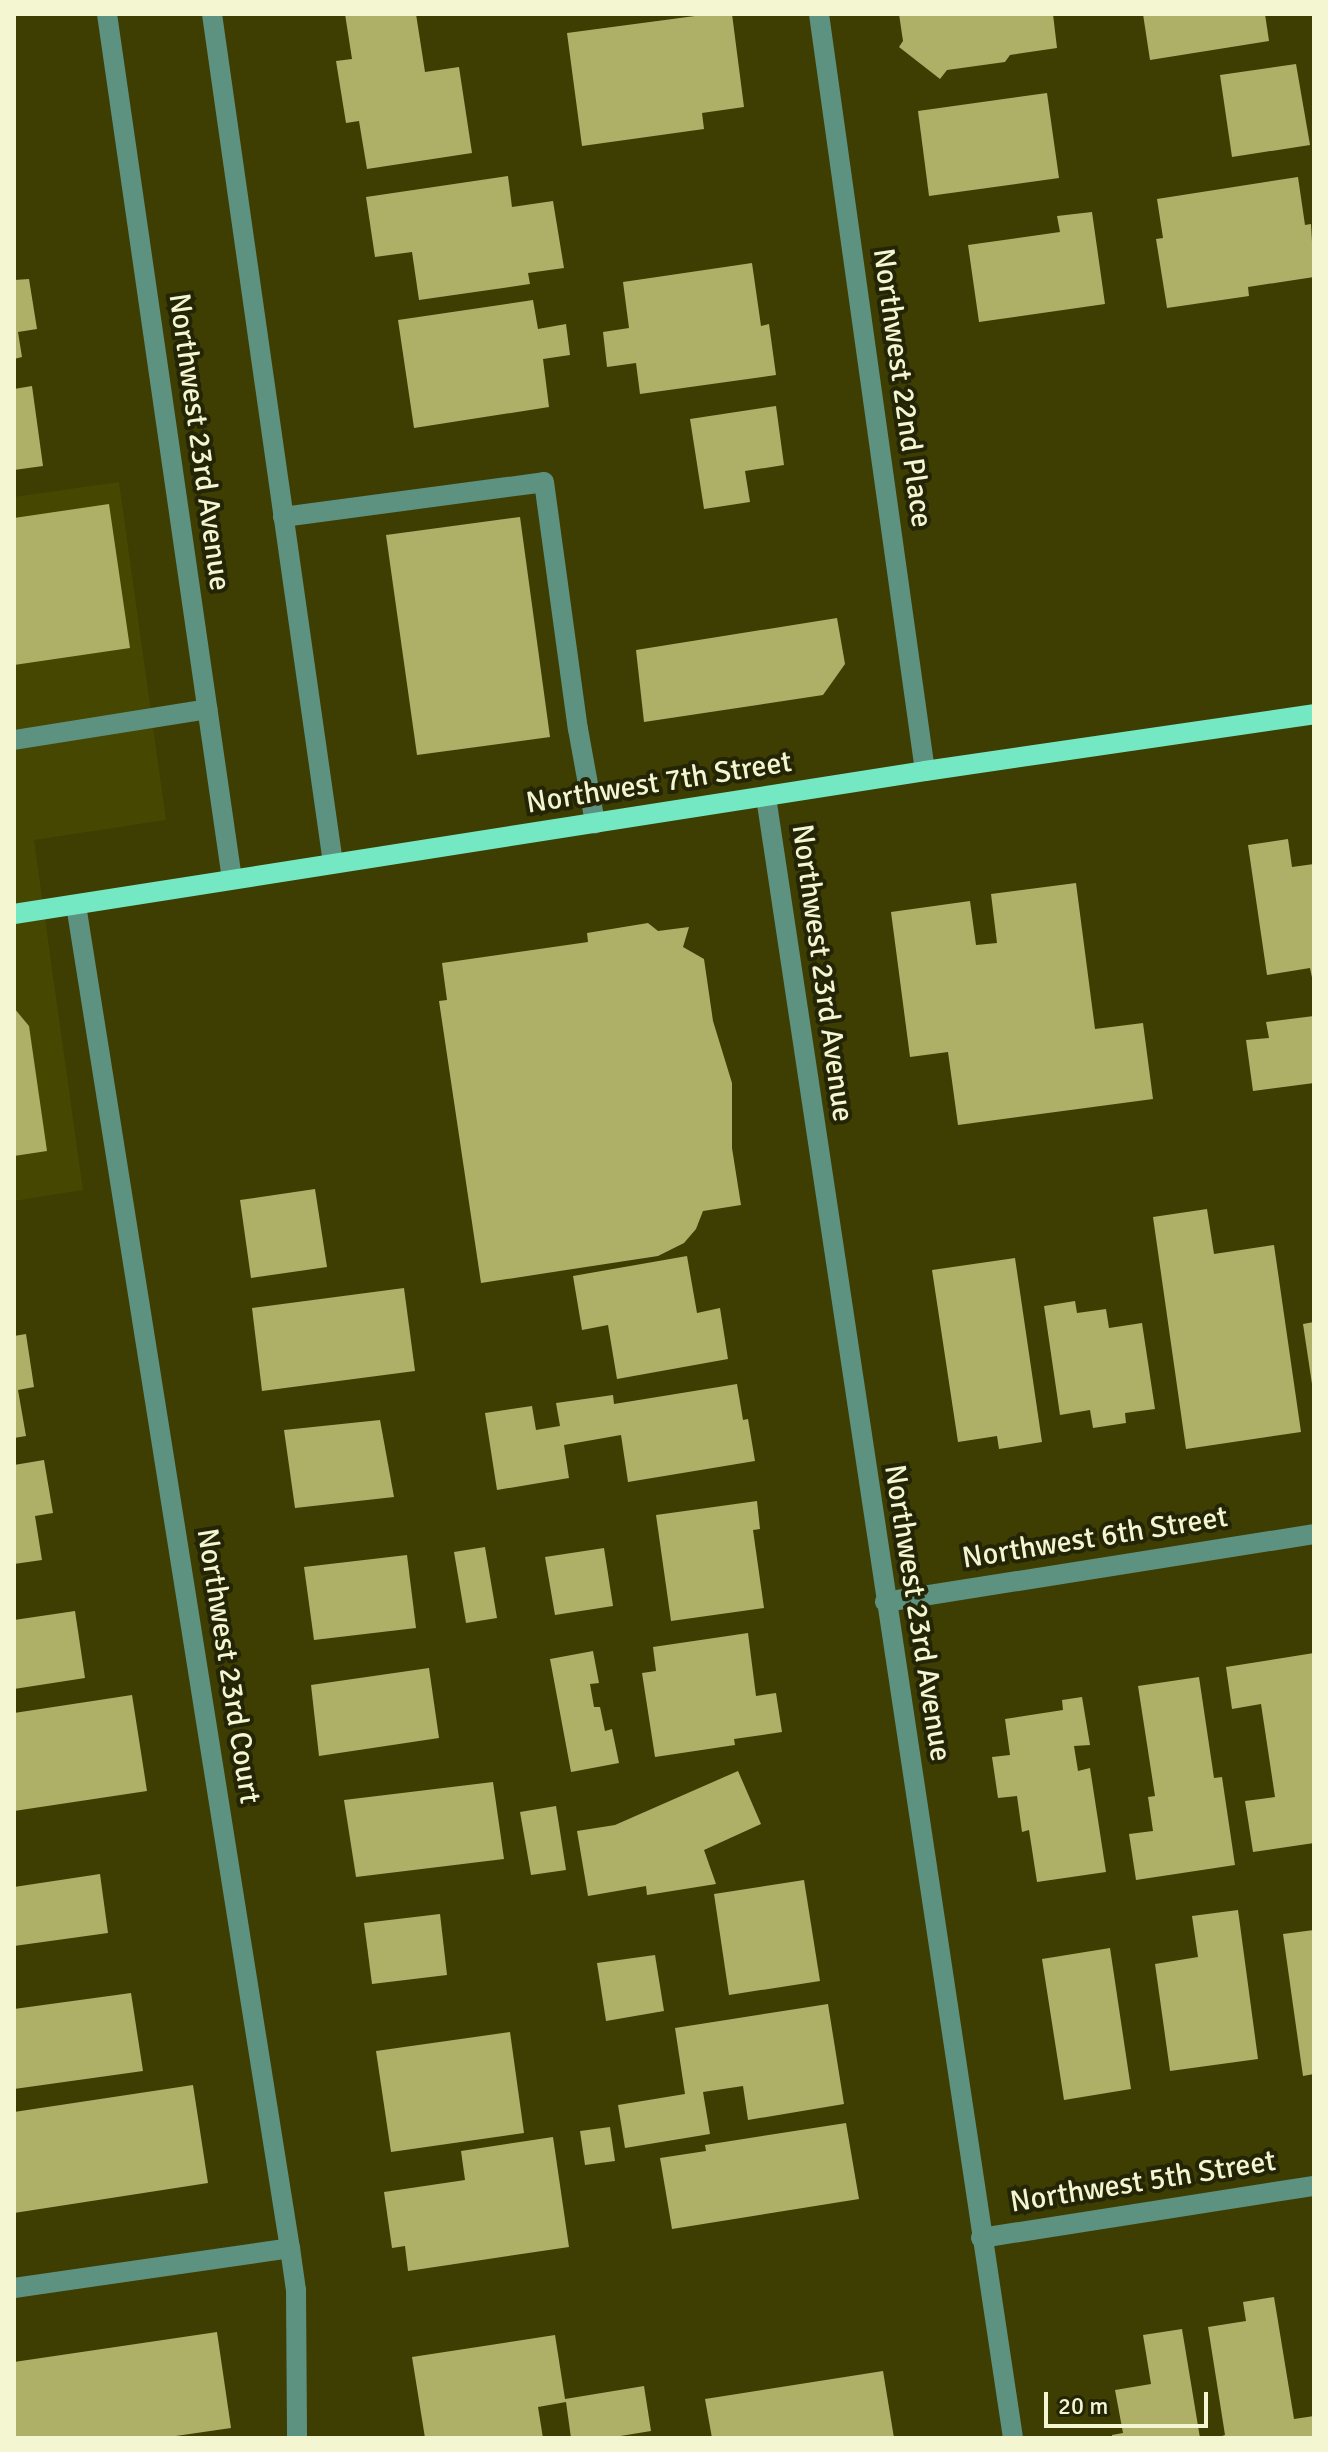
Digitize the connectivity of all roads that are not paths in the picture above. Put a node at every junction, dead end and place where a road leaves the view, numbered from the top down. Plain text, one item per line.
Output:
1 (107, 14) edge
2 (212, 14) edge
3 (819, 14) edge
4 (283, 517) junction
5 (208, 709) junction
6 (1314, 714) edge
7 (14, 740) edge
8 (925, 771) junction
9 (766, 797) junction
10 (595, 823) junction
11 (333, 863) junction
12 (232, 879) junction
13 (76, 905) junction
14 (14, 914) edge
15 (1314, 1534) edge
16 (885, 1602) junction
17 (1314, 2186) edge
18 (981, 2238) junction
19 (290, 2248) junction
20 (14, 2288) edge
21 (297, 2438) edge
22 (1013, 2438) edge

1 - 5 street, Northwest 23rd Avenue
2 - 4 street
3 - 8 street, Northwest 22nd Place
4 - 10 street
4 - 11 street
5 - 7 street
5 - 12 street, Northwest 23rd Avenue
6 - 8 main road, Northwest 7th Street
8 - 9 main road, Northwest 7th Street
9 - 10 main road, Northwest 7th Street
9 - 16 street, Northwest 23rd Avenue
10 - 11 main road, Northwest 7th Street
11 - 12 main road, Northwest 7th Street
12 - 13 main road, Northwest 7th Street
13 - 14 main road, Northwest 7th Street
13 - 19 street, Northwest 23rd Court
15 - 16 street, Northwest 6th Street
16 - 18 street, Northwest 23rd Avenue
17 - 18 street, Northwest 5th Street
18 - 22 street, Northwest 23rd Avenue
19 - 20 street
19 - 21 street, Northwest 23rd Court

